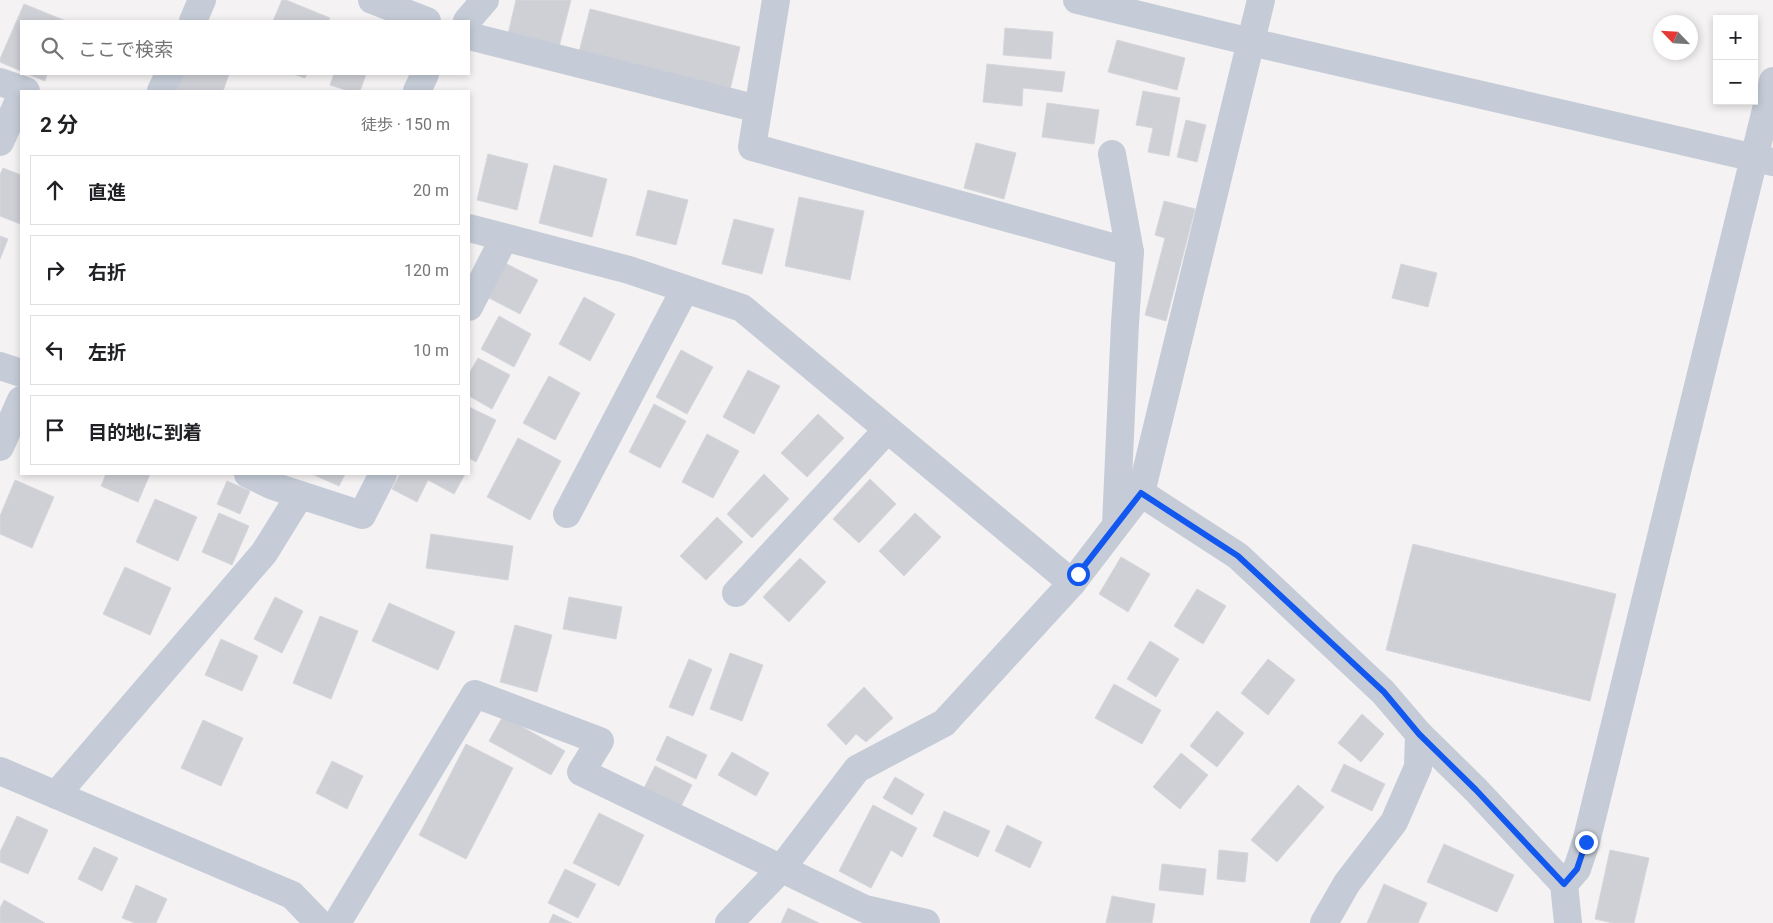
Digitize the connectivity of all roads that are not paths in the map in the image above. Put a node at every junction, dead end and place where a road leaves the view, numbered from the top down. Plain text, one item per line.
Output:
1 (202, 0) edge
2 (372, 0) edge
3 (485, 0) edge
4 (776, 0) edge
5 (1077, 0) edge
6 (1261, 0) edge
7 (193, 20) edge
8 (424, 20) edge
9 (468, 20) edge
10 (470, 36) edge
11 (1251, 42) junction
12 (169, 75) edge
13 (424, 75) edge
14 (1773, 81) edge
15 (19, 90) edge
16 (161, 90) edge
17 (417, 90) edge
18 (758, 109) junction
19 (0, 142) edge
20 (1112, 154) dead end
21 (1764, 160) edge
22 (470, 228) edge
23 (504, 238) junction
24 (1130, 252) junction
25 (685, 289) junction
26 (470, 305) edge
27 (0, 366) edge
28 (20, 373) edge
29 (20, 402) edge
30 (888, 430) junction
31 (0, 447) edge
32 (250, 475) edge
33 (382, 475) edge
34 (1141, 493) junction
35 (300, 495) junction
36 (567, 514) dead end
37 (1116, 525) junction
38 (1072, 583) junction
39 (736, 593) dead end
40 (1419, 734) junction
41 (0, 771) edge
42 (56, 795) junction
43 (781, 869) junction
44 (1564, 884) junction
45 (319, 923) edge
46 (337, 923) edge
47 (728, 923) edge
48 (926, 923) edge
49 (1324, 923) edge
50 (1568, 923) edge

1 - 7 street
2 - 8 street
3 - 9 street
4 - 18 street
5 - 11 street
6 - 11 street
10 - 18 street
11 - 21 street
11 - 34 street
12 - 16 street
13 - 17 street
14 - 21 street
15 - 19 street
18 - 24 street
20 - 24 street
21 - 44 street
22 - 23 street
23 - 25 street
23 - 26 street
24 - 37 street
25 - 30 street
25 - 36 street
27 - 28 street
29 - 31 street
30 - 38 street
30 - 39 street
32 - 35 street
33 - 35 street
34 - 37 street
34 - 40 street
35 - 42 street
37 - 38 street
38 - 43 street
40 - 44 street
40 - 49 street
41 - 42 street
42 - 45 street
43 - 46 street
43 - 47 street
43 - 48 street
44 - 50 street

